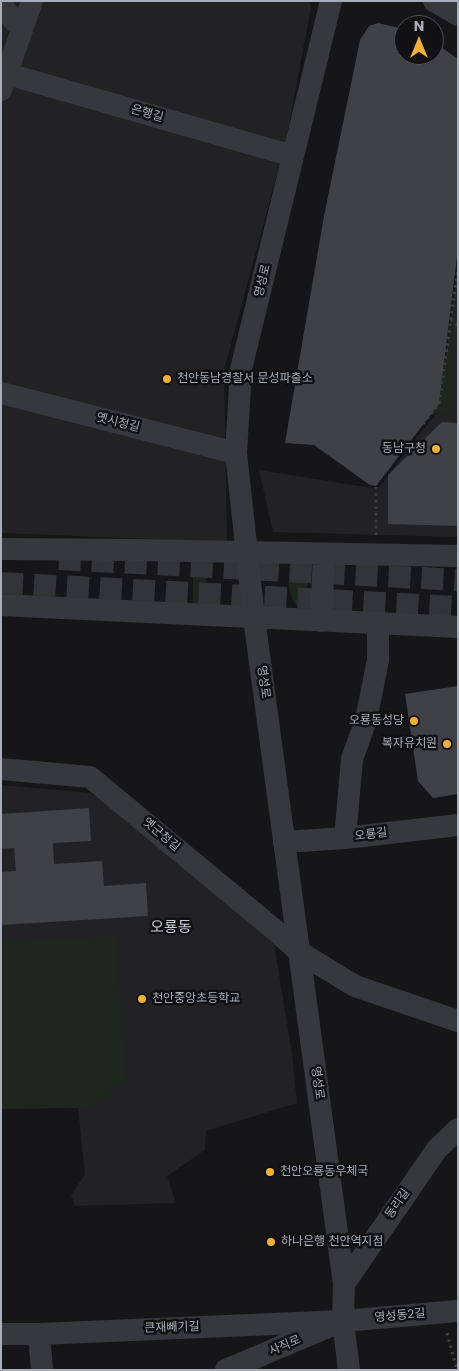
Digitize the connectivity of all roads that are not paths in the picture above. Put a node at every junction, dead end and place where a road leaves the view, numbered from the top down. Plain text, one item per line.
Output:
1 (32, 1) edge
2 (331, 1) edge
3 (434, 1) edge
4 (1, 5) edge
5 (458, 16) edge
6 (22, 30) junction
7 (3, 78) edge
8 (294, 156) junction
9 (1, 394) edge
10 (236, 453) junction
11 (1, 549) edge
12 (246, 552) junction
13 (324, 554) junction
14 (458, 556) edge
15 (1, 605) edge
16 (254, 618) junction
17 (321, 621) junction
18 (378, 623) junction
19 (458, 627) edge
20 (1, 769) edge
21 (458, 825) edge
22 (345, 838) junction
23 (284, 842) junction
24 (299, 952) junction
25 (458, 1021) edge
26 (458, 1129) edge
27 (344, 1284) junction
28 (450, 1312) edge
29 (343, 1321) junction
30 (1, 1334) edge
31 (39, 1334) junction
32 (42, 1370) edge
33 (226, 1370) edge
34 (349, 1370) edge

1 - 6 street
2 - 8 street, 영성로
3 - 5 street
4 - 6 street
6 - 7 street
7 - 8 street, 은행길
8 - 10 street, 영성로
9 - 10 street, 옛시청길
10 - 12 street, 영성로
11 - 12 street
12 - 13 street
12 - 16 street, 영성로
13 - 14 street
13 - 17 street
15 - 16 street
16 - 17 street
16 - 23 street, 영성로
17 - 18 street
18 - 19 street
18 - 22 street
20 - 24 street, 옛군청길
21 - 22 street, 오룡길
22 - 23 street, 오룡길
23 - 24 street, 영성로
24 - 25 street
24 - 27 street, 영성로
26 - 27 street, 동리길
27 - 29 street, 영성로
28 - 29 street, 영성동2길
29 - 31 street, 큰재빼기길
29 - 33 street, 사직로
29 - 34 street, 영성로
30 - 31 street, 큰재빼기길
31 - 32 street

